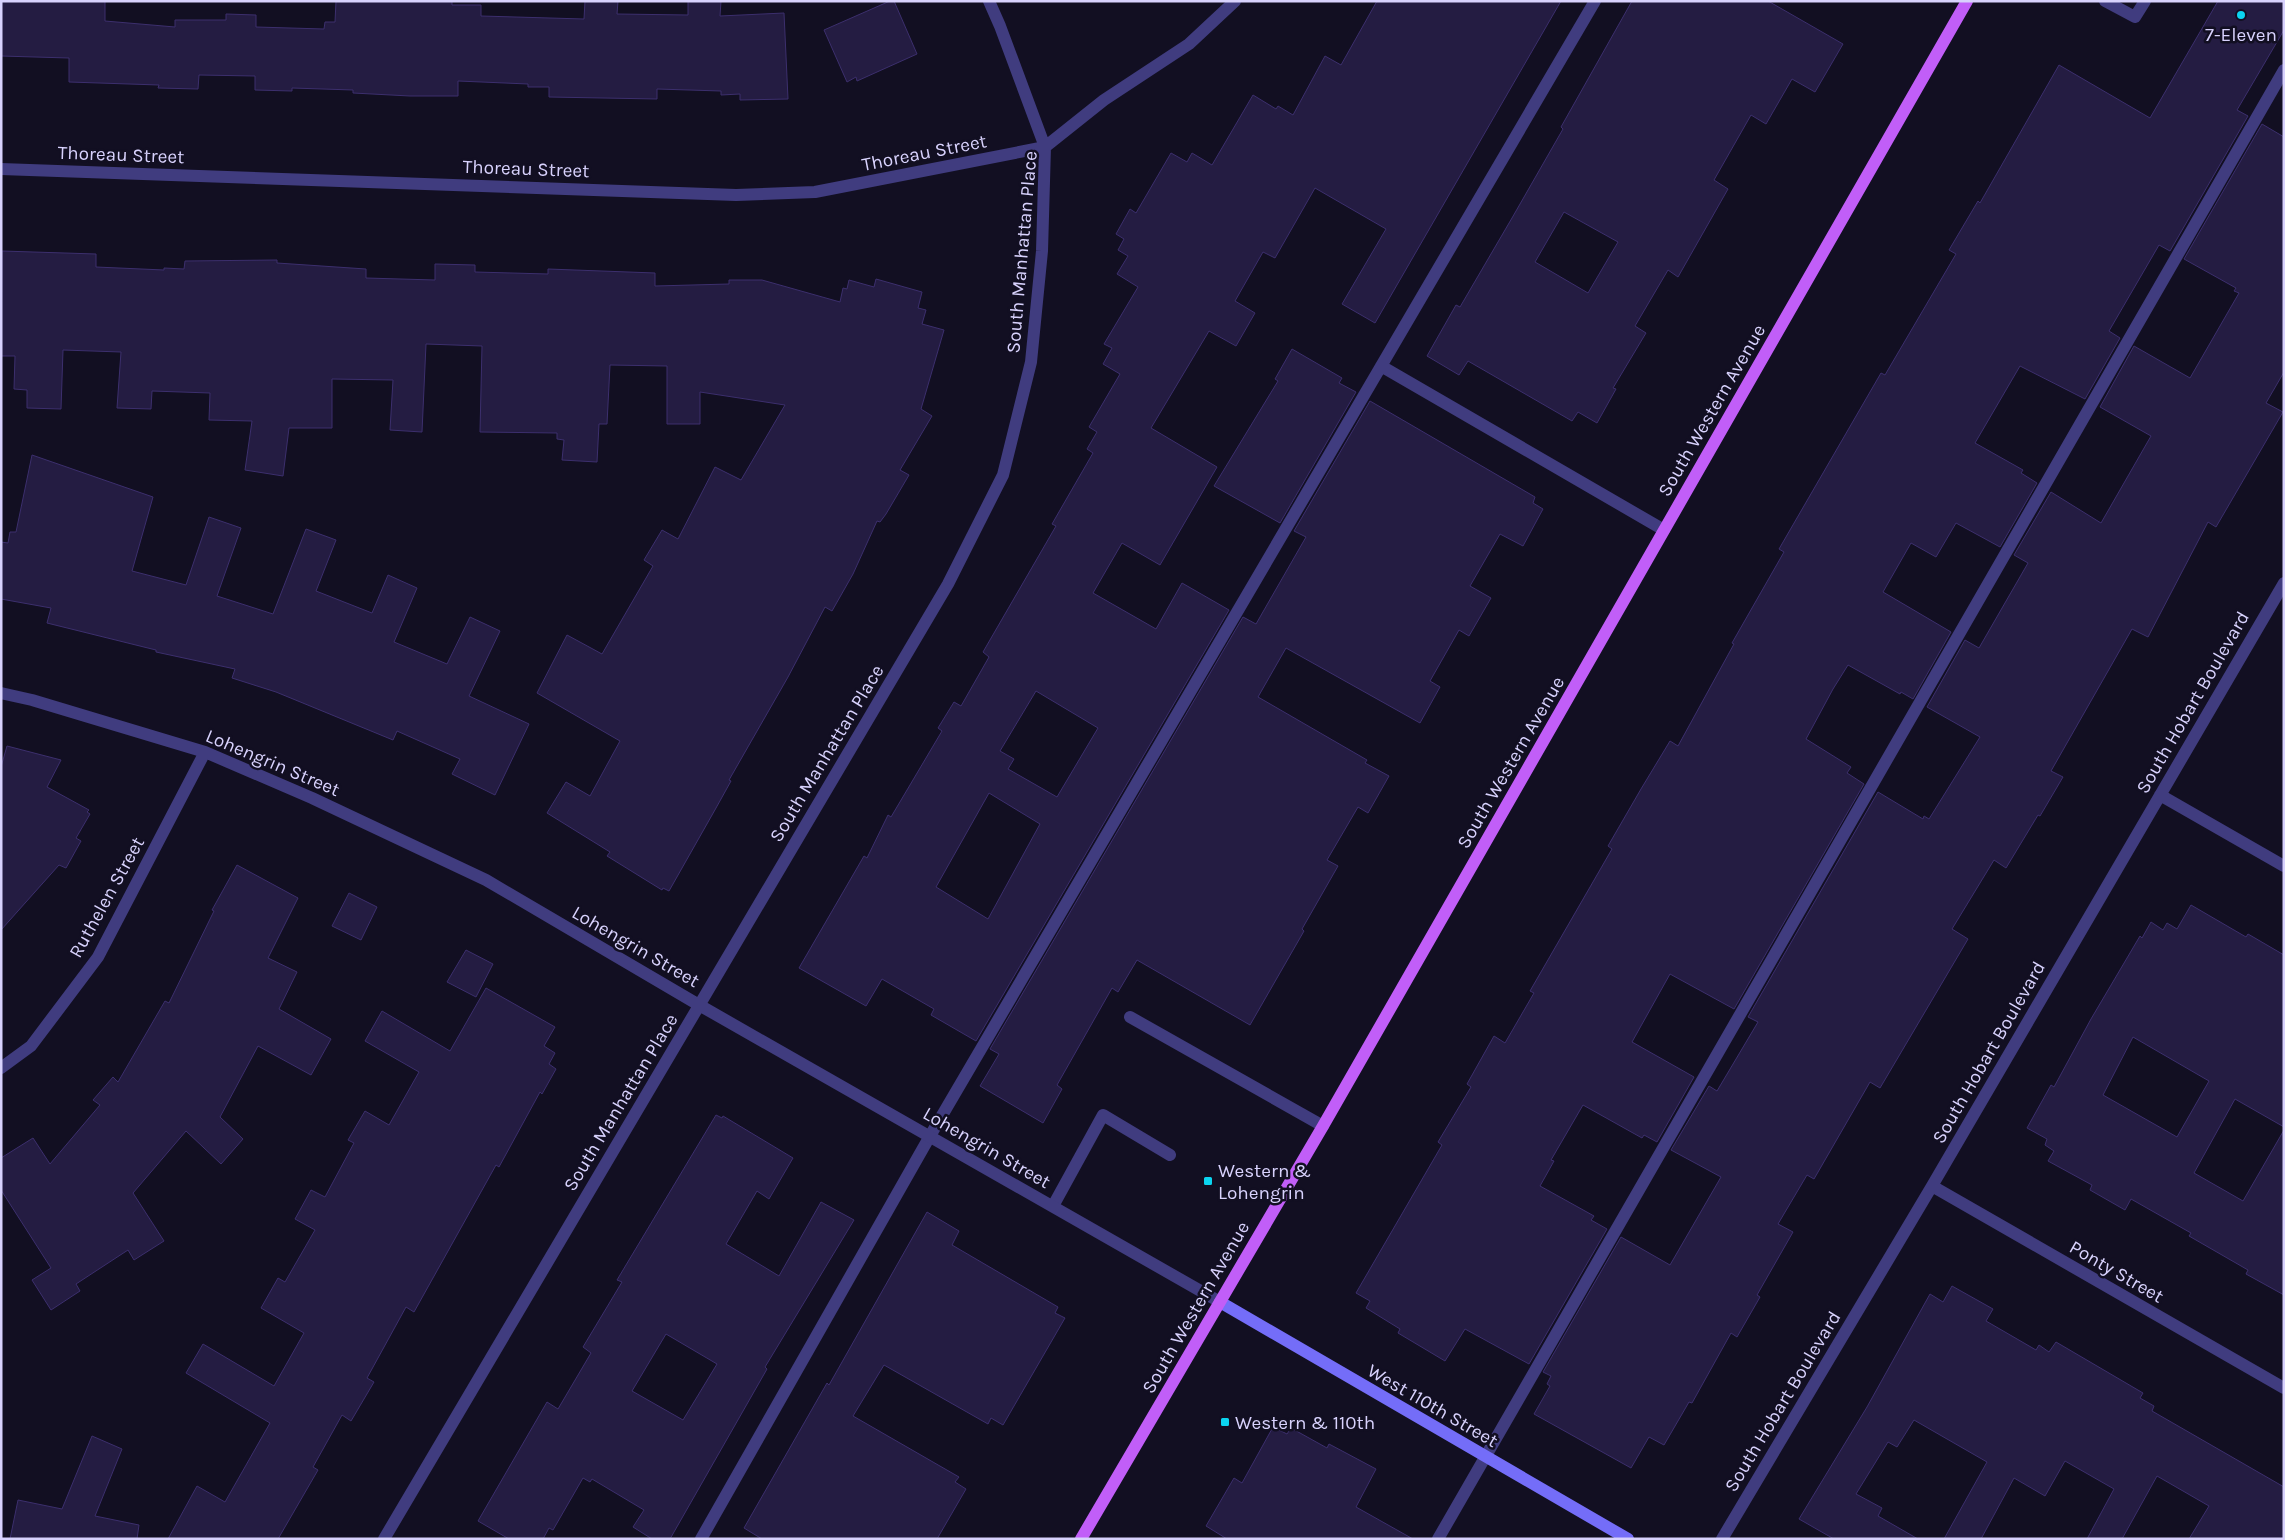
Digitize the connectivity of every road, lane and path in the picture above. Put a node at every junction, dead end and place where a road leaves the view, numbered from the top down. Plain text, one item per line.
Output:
1 (989, 1) edge
2 (1235, 1) edge
3 (1594, 1) edge
4 (1967, 1) edge
5 (2105, 1) edge
6 (2145, 1) edge
7 (2284, 70) edge
8 (1045, 147) junction
9 (1, 168) edge
10 (1381, 366) junction
11 (1664, 530) junction
12 (2284, 582) edge
13 (1, 693) edge
14 (206, 752) junction
15 (2160, 795) junction
16 (2284, 866) edge
17 (700, 1005) junction
18 (1130, 1017) dead end
19 (1, 1068) edge
20 (1323, 1126) junction
21 (930, 1136) junction
22 (1170, 1155) dead end
23 (1932, 1186) junction
24 (1053, 1206) junction
25 (1220, 1302) junction
26 (2284, 1388) edge
27 (1485, 1456) junction
28 (384, 1539) edge
29 (701, 1539) edge
30 (1081, 1539) edge
31 (1438, 1539) edge
32 (1628, 1539) edge
33 (1722, 1539) edge

1 - 8 street
2 - 8 street, South Manhattan Place
3 - 10 street
4 - 11 main road, South Western Avenue
5 - 6 street
7 - 27 street
8 - 9 street, Thoreau Street
8 - 17 street, South Manhattan Place
10 - 11 street
10 - 21 street
11 - 20 main road, South Western Avenue
12 - 15 street, South Hobart Boulevard
13 - 14 street, Lohengrin Street
14 - 17 street, Lohengrin Street
14 - 19 street, Ruthelen Street
15 - 16 street
15 - 23 street, South Hobart Boulevard
17 - 21 street, Lohengrin Street
17 - 28 street, South Manhattan Place
18 - 20 street
20 - 25 main road, South Western Avenue
21 - 24 street, Lohengrin Street
21 - 29 street
22 - 24 street
23 - 26 street, Ponty Street
23 - 33 street, South Hobart Boulevard
24 - 25 street, Lohengrin Street
25 - 27 street, West 110th Street
25 - 30 main road, South Western Avenue
27 - 31 street
27 - 32 street, West 110th Street

